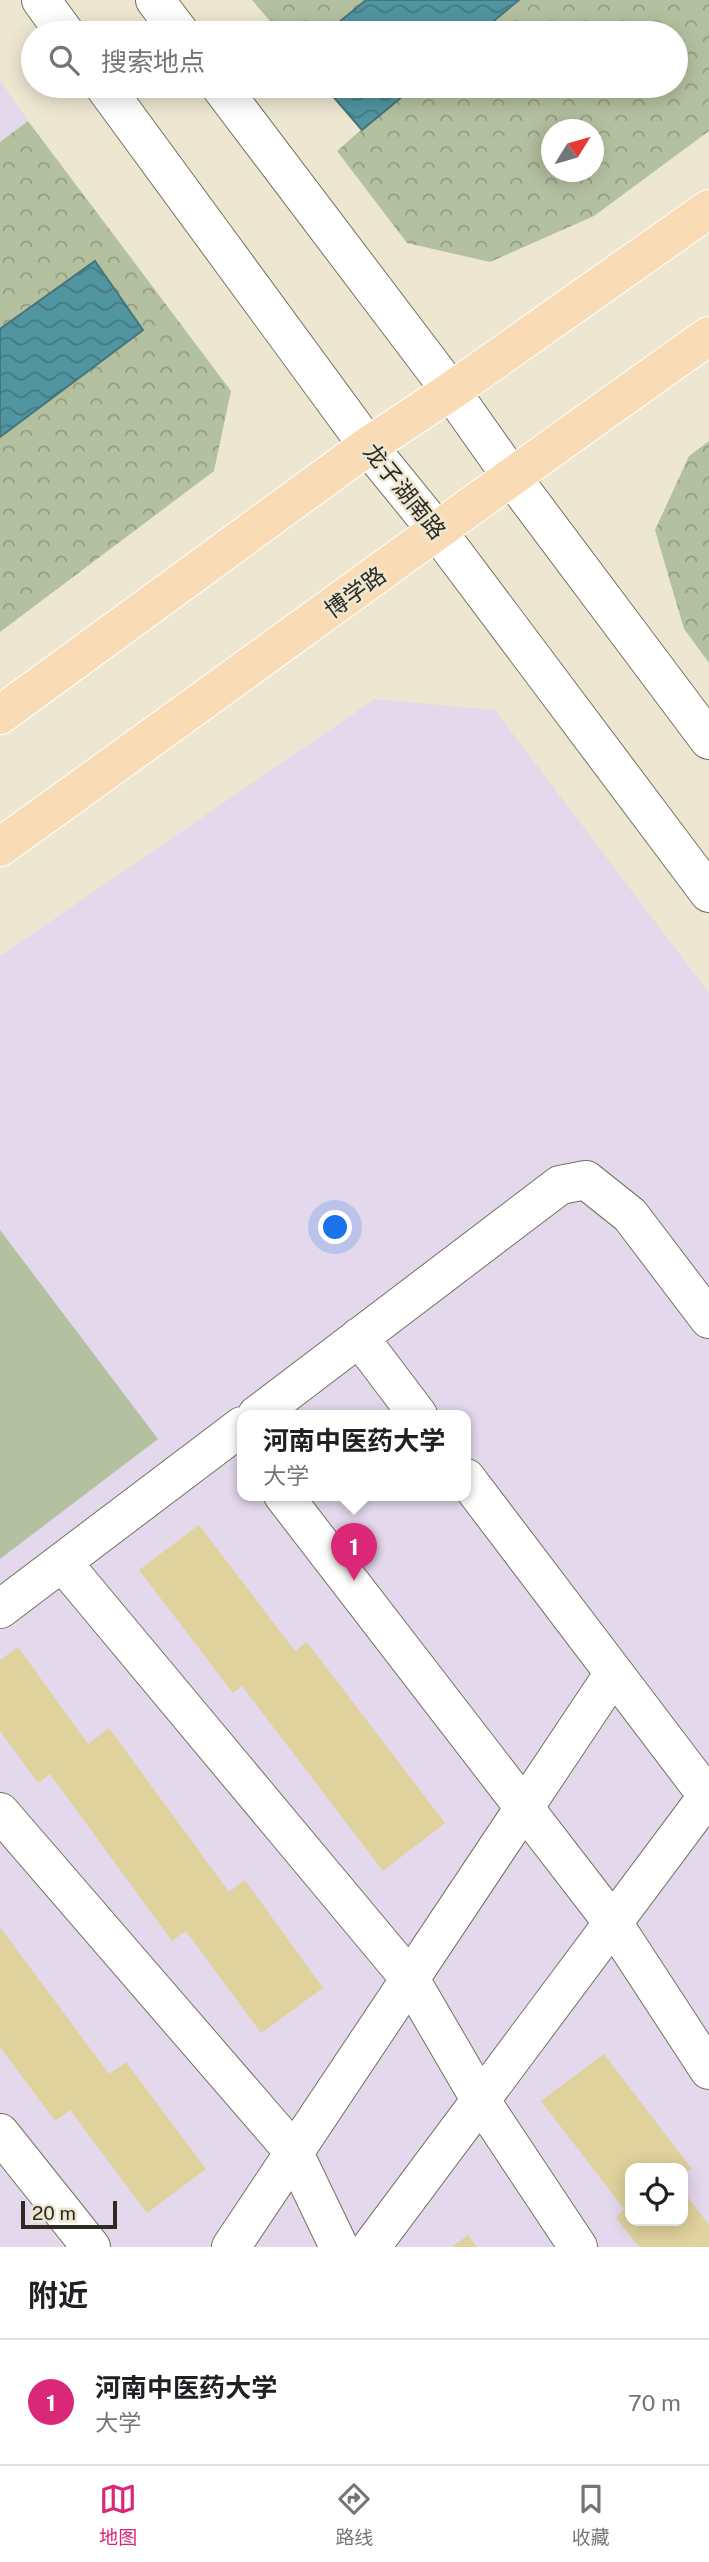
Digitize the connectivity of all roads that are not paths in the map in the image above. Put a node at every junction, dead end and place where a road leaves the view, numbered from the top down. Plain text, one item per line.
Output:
1 (41, 0) edge
2 (155, 0) edge
3 (56, 21) edge
4 (171, 21) edge
5 (113, 98) edge
6 (229, 98) edge
7 (709, 209) edge
8 (709, 336) edge
9 (451, 391) junction
10 (368, 446) junction
11 (511, 476) junction
12 (438, 532) junction
13 (0, 715) edge
14 (709, 740) edge
15 (0, 847) edge
16 (709, 893) edge
17 (709, 1320) edge
18 (359, 1337) junction
19 (268, 1410) edge
20 (414, 1410) edge
21 (237, 1434) edge
22 (471, 1485) edge
23 (288, 1501) edge
24 (62, 1562) junction
25 (0, 1609) edge
26 (614, 1673) junction
27 (708, 1796) edge
28 (525, 1808) junction
29 (0, 1812) edge
30 (613, 1923) junction
31 (410, 1979) junction
32 (709, 2070) edge
33 (481, 2101) junction
34 (0, 2133) edge
35 (293, 2151) junction
36 (91, 2247) edge
37 (231, 2247) edge
38 (340, 2247) edge
39 (371, 2247) edge
40 (578, 2247) edge

1 - 3 street
2 - 4 street
5 - 10 street, 龙子湖南路
6 - 9 street
7 - 9 main road
8 - 11 main road, 博学路
9 - 10 main road
9 - 11 street
10 - 12 street, 龙子湖南路
10 - 13 main road
11 - 12 main road, 博学路
11 - 14 street
12 - 15 main road, 博学路
12 - 16 street, 龙子湖南路
17 - 18 street
18 - 19 street
18 - 20 street
21 - 24 street
22 - 26 street
23 - 28 street
24 - 25 street
24 - 31 street
26 - 27 street
26 - 28 street
27 - 30 street
28 - 30 street
28 - 31 street
29 - 35 street
30 - 32 street
30 - 33 street
31 - 33 street
31 - 35 street
33 - 39 street
33 - 40 street
34 - 36 street
35 - 37 street
35 - 38 street

